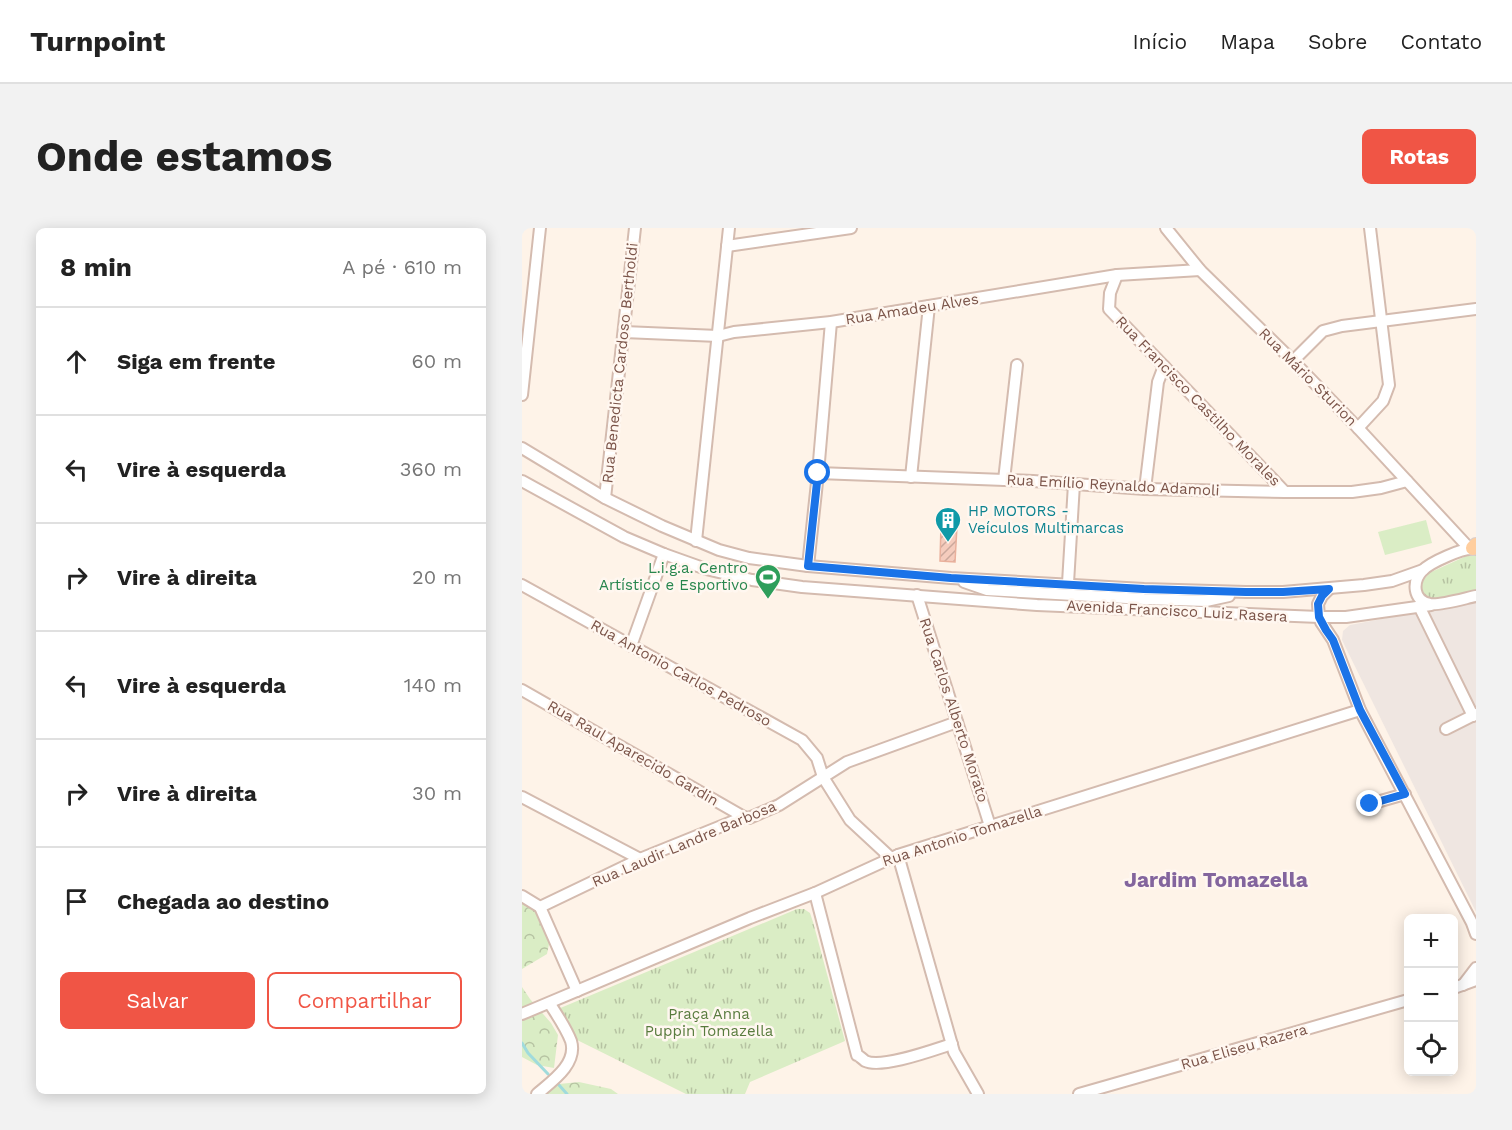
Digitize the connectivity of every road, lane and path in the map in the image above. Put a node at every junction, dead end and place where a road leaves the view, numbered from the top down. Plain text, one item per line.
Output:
1 (540, 228) edge
2 (635, 228) edge
3 (729, 228) edge
4 (851, 228) edge
5 (1166, 228) edge
6 (1370, 228) edge
7 (727, 246) junction
8 (1200, 270) junction
9 (1117, 275) junction
10 (928, 306) junction
11 (1476, 309) edge
12 (1381, 321) junction
13 (831, 322) junction
14 (624, 332) junction
15 (718, 336) junction
16 (1293, 361) junction
17 (1017, 365) dead end
18 (1164, 366) junction
19 (522, 395) edge
20 (1358, 428) junction
21 (522, 448) edge
22 (818, 473) junction
23 (911, 477) junction
24 (1004, 480) junction
25 (522, 481) edge
26 (1407, 481) junction
27 (1074, 484) junction
28 (1145, 489) junction
29 (1285, 492) junction
30 (605, 498) junction
31 (1450, 527) junction
32 (696, 541) junction
33 (1473, 548) edge
34 (719, 550) junction
35 (664, 554) junction
36 (1455, 554) junction
37 (749, 558) junction
38 (808, 566) junction
39 (706, 569) junction
40 (1423, 570) junction
41 (951, 578) junction
42 (752, 580) junction
43 (1068, 584) junction
44 (522, 585) edge
45 (1329, 589) junction
46 (1246, 592) junction
47 (917, 595) junction
48 (1476, 596) edge
49 (1431, 605) junction
50 (1419, 606) junction
51 (1319, 617) junction
52 (1346, 617) junction
53 (1333, 640) junction
54 (631, 646) junction
55 (522, 690) edge
56 (1360, 710) junction
57 (1475, 715) edge
58 (957, 722) junction
59 (1446, 729) dead end
60 (823, 777) junction
61 (1405, 794) junction
62 (522, 797) edge
63 (1370, 804) dead end
64 (744, 817) junction
65 (990, 826) junction
66 (894, 856) junction
67 (640, 860) junction
68 (815, 893) junction
69 (522, 896) edge
70 (540, 907) junction
71 (1475, 928) edge
72 (1476, 968) edge
73 (1476, 980) edge
74 (1458, 986) edge
75 (577, 991) junction
76 (1404, 1001) edge
77 (546, 1005) junction
78 (522, 1014) edge
79 (952, 1044) junction
80 (537, 1094) edge
81 (978, 1094) edge
82 (1079, 1094) edge

1 - 19 street
2 - 14 street, Rua Benedicta Cardoso Bertholdi
3 - 7 street
4 - 7 street
5 - 8 street, Rua Mário Sturion
6 - 12 street
7 - 15 street
8 - 9 street, Rua Amadeu Alves
8 - 16 street, Rua Mário Sturion
9 - 10 street, Rua Amadeu Alves
9 - 18 street, Rua Francisco Castilho Morales
10 - 13 street, Rua Amadeu Alves
10 - 23 street
11 - 12 street
12 - 16 street
12 - 20 street
13 - 15 street, Rua Amadeu Alves
13 - 22 street
14 - 15 street, Rua Amadeu Alves
14 - 30 street, Rua Benedicta Cardoso Bertholdi
15 - 32 street
16 - 20 street, Rua Mário Sturion
17 - 24 street
18 - 28 street
18 - 29 street, Rua Francisco Castilho Morales
20 - 26 street, Rua Mário Sturion
21 - 30 street, Avenida Francisco Luiz Rasera
22 - 23 street, Rua Emílio Reynaldo Adamoli
22 - 38 street
23 - 24 street, Rua Emílio Reynaldo Adamoli
24 - 27 street, Rua Emílio Reynaldo Adamoli
25 - 35 street, Avenida Francisco Luiz Rasera
26 - 29 street, Rua Emílio Reynaldo Adamoli
26 - 31 street, Rua Mário Sturion
27 - 28 street, Rua Emílio Reynaldo Adamoli
27 - 43 street
28 - 29 street, Rua Emílio Reynaldo Adamoli
30 - 32 street, Avenida Francisco Luiz Rasera
31 - 33 street, Rua Mário Sturion
31 - 36 street
32 - 34 street, Avenida Francisco Luiz Rasera
33 - 36 street, Avenida Francisco Luiz Rasera
34 - 37 street, Avenida Francisco Luiz Rasera
34 - 39 street
35 - 39 street, Avenida Francisco Luiz Rasera
35 - 54 street
36 - 40 street, Avenida Francisco Luiz Rasera
37 - 38 street, Avenida Francisco Luiz Rasera
37 - 42 street
38 - 41 street, Avenida Francisco Luiz Rasera
39 - 42 street, Avenida Francisco Luiz Rasera
40 - 45 street, Avenida Francisco Luiz Rasera
40 - 49 street
41 - 43 street, Avenida Francisco Luiz Rasera
41 - 46 street
42 - 47 street, Avenida Francisco Luiz Rasera
43 - 46 street, Avenida Francisco Luiz Rasera
44 - 54 street, Rua Antonio Carlos Pedroso
45 - 46 street, Avenida Francisco Luiz Rasera
45 - 51 street
47 - 51 street, Avenida Francisco Luiz Rasera
47 - 58 street, Rua Carlos Alberto Morato
48 - 49 street, Avenida Francisco Luiz Rasera
49 - 50 street, Avenida Francisco Luiz Rasera
50 - 52 street, Avenida Francisco Luiz Rasera
50 - 57 street
51 - 52 street, Avenida Francisco Luiz Rasera
51 - 53 street
52 - 53 street
53 - 56 street
54 - 60 street, Rua Antonio Carlos Pedroso
55 - 64 street, Rua Raul Aparecido Gardin
56 - 61 street
56 - 65 street, Rua Antonio Tomazella
57 - 59 street
58 - 60 street, Rua Laudir Landre Barbosa
58 - 65 street, Rua Carlos Alberto Morato
60 - 64 street, Rua Laudir Landre Barbosa
60 - 66 street, Rua Antonio Carlos Pedroso
61 - 63 street
61 - 71 street
62 - 67 street
64 - 67 street, Rua Laudir Landre Barbosa
65 - 66 street, Rua Antonio Tomazella
66 - 68 street, Rua Antonio Tomazella
66 - 79 street
67 - 70 street, Rua Laudir Landre Barbosa
68 - 75 street, Rua Antonio Tomazella
68 - 79 street
69 - 70 street
70 - 75 street
72 - 74 street
73 - 74 street
75 - 77 street, Rua Antonio Tomazella
76 - 82 street, Rua Eliseu Razera
77 - 78 street, Rua Antonio Tomazella
77 - 80 street
79 - 81 street

